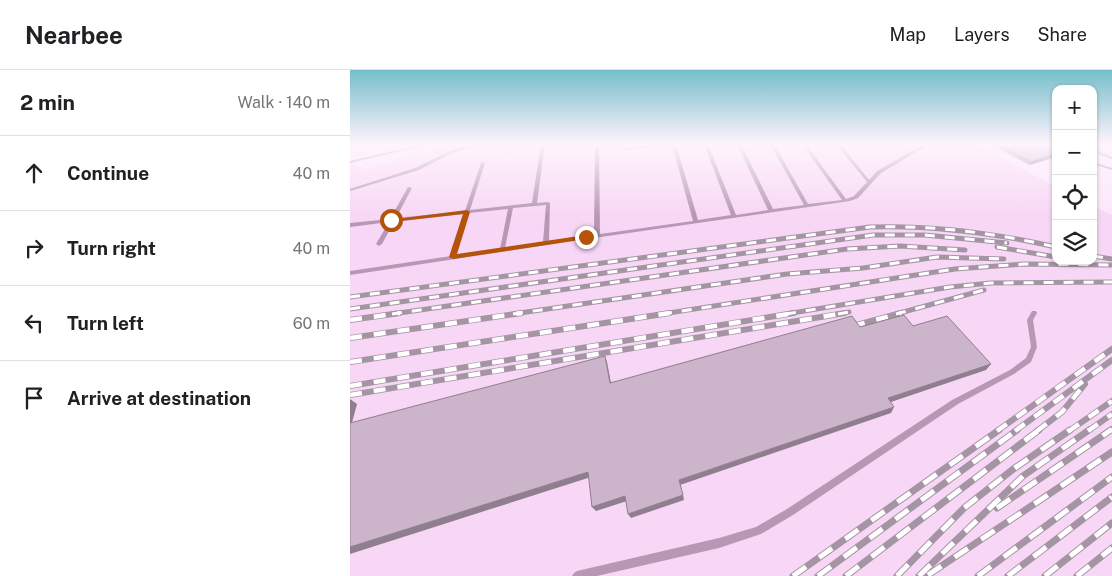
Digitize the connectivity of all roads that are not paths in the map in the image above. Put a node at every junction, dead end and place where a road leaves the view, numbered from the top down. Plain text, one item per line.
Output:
1 (420, 168) edge
2 (481, 168) edge
3 (539, 168) edge
4 (597, 168) edge
5 (680, 168) edge
6 (715, 168) edge
7 (750, 168) edge
8 (785, 168) edge
9 (821, 168) edge
10 (857, 168) edge
11 (886, 168) edge
12 (868, 182) junction
13 (410, 188) dead end
14 (350, 190) edge
15 (845, 200) junction
16 (534, 204) junction
17 (807, 206) junction
18 (511, 207) junction
19 (771, 210) junction
20 (467, 212) junction
21 (734, 216) junction
22 (391, 220) junction
23 (647, 220) dead end
24 (696, 221) junction
25 (350, 225) edge
26 (648, 228) junction
27 (597, 235) junction
28 (546, 243) junction
29 (379, 244) dead end
30 (502, 250) junction
31 (453, 257) junction
32 (350, 273) edge
33 (1034, 313) dead end
34 (577, 576) edge

1 - 14 lane
2 - 20 lane
3 - 16 lane
4 - 27 lane
5 - 24 lane
6 - 21 lane
7 - 19 lane
8 - 17 lane
9 - 15 lane
10 - 12 lane
11 - 12 lane
12 - 15 lane
13 - 22 lane
15 - 17 lane
16 - 18 lane
16 - 28 lane
17 - 19 lane
18 - 20 lane
18 - 30 lane
19 - 21 lane
20 - 22 lane
20 - 31 lane
21 - 24 lane
22 - 25 lane
22 - 29 lane
23 - 26 lane
24 - 26 lane
26 - 27 lane
27 - 28 lane
28 - 30 lane
30 - 31 lane
31 - 32 lane
33 - 34 lane

